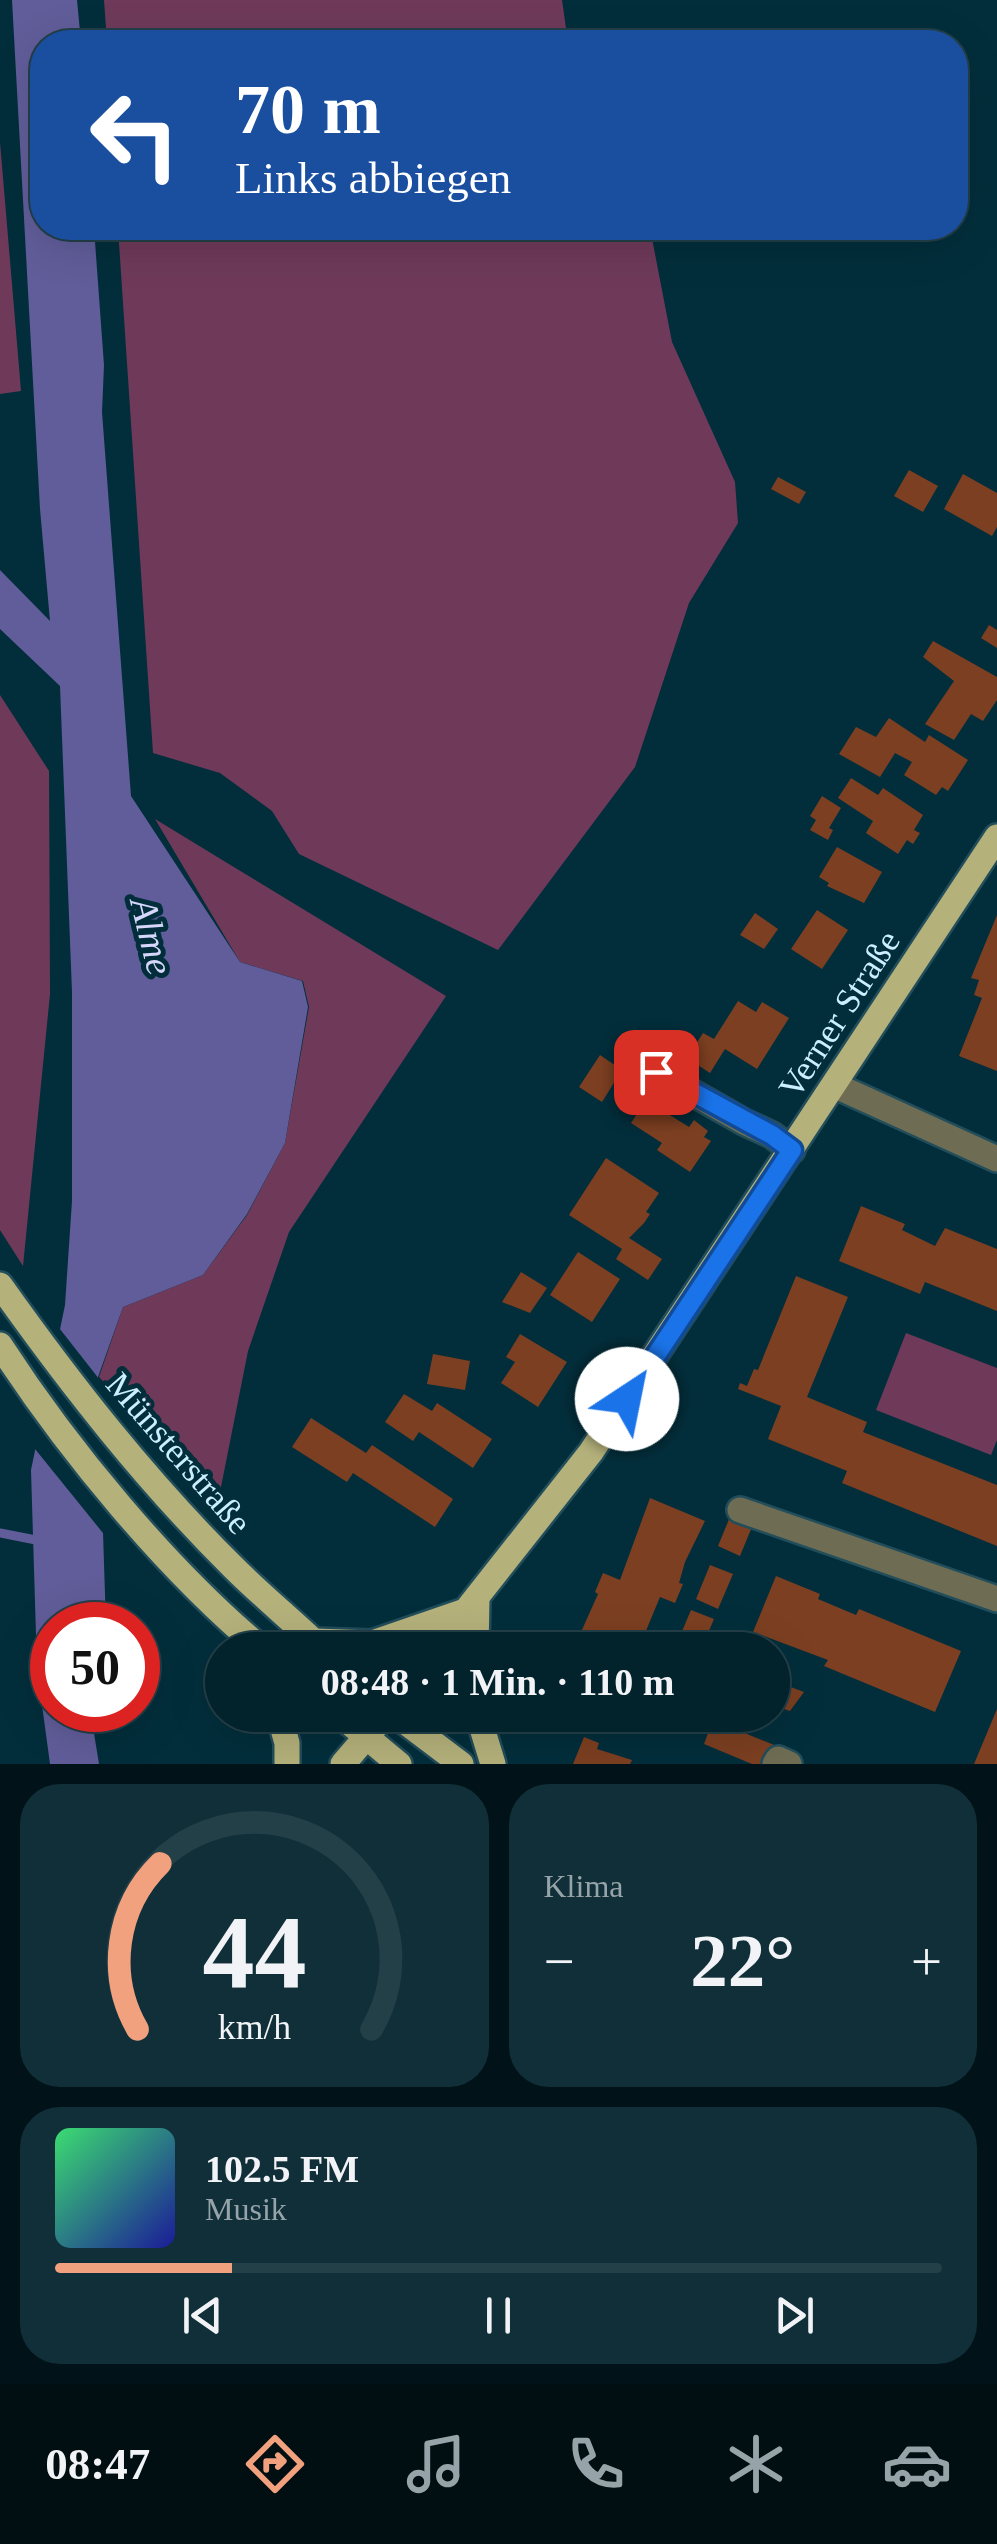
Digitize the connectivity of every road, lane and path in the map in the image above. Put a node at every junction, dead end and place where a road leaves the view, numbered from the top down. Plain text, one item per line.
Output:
1 (997, 837) edge
2 (656, 1072) dead end
3 (834, 1086) junction
4 (792, 1150) junction
5 (997, 1159) edge
6 (0, 1285) edge
7 (0, 1345) edge
8 (740, 1510) dead end
9 (997, 1600) edge
10 (472, 1604) junction
11 (242, 1632) edge
12 (304, 1632) edge
13 (409, 1632) edge
14 (449, 1632) edge
15 (474, 1632) edge
16 (283, 1732) edge
17 (360, 1732) edge
18 (372, 1732) edge
19 (419, 1732) edge
20 (483, 1732) edge
21 (367, 1738) junction
22 (287, 1764) edge
23 (343, 1764) edge
24 (399, 1764) edge
25 (461, 1764) edge
26 (493, 1764) edge
27 (775, 1764) edge
28 (789, 1764) edge

1 - 3 main road, Verner Straße
2 - 4 street
3 - 4 main road, Verner Straße
3 - 5 street
4 - 10 main road, Verner Straße
6 - 12 main road, Münsterstraße
7 - 11 main road
8 - 9 street
10 - 13 main road
10 - 14 main road, Verner Straße
10 - 15 main road
16 - 22 main road
17 - 21 main road
18 - 21 main road
19 - 25 main road
20 - 26 main road
21 - 23 main road
21 - 24 main road
27 - 28 street

